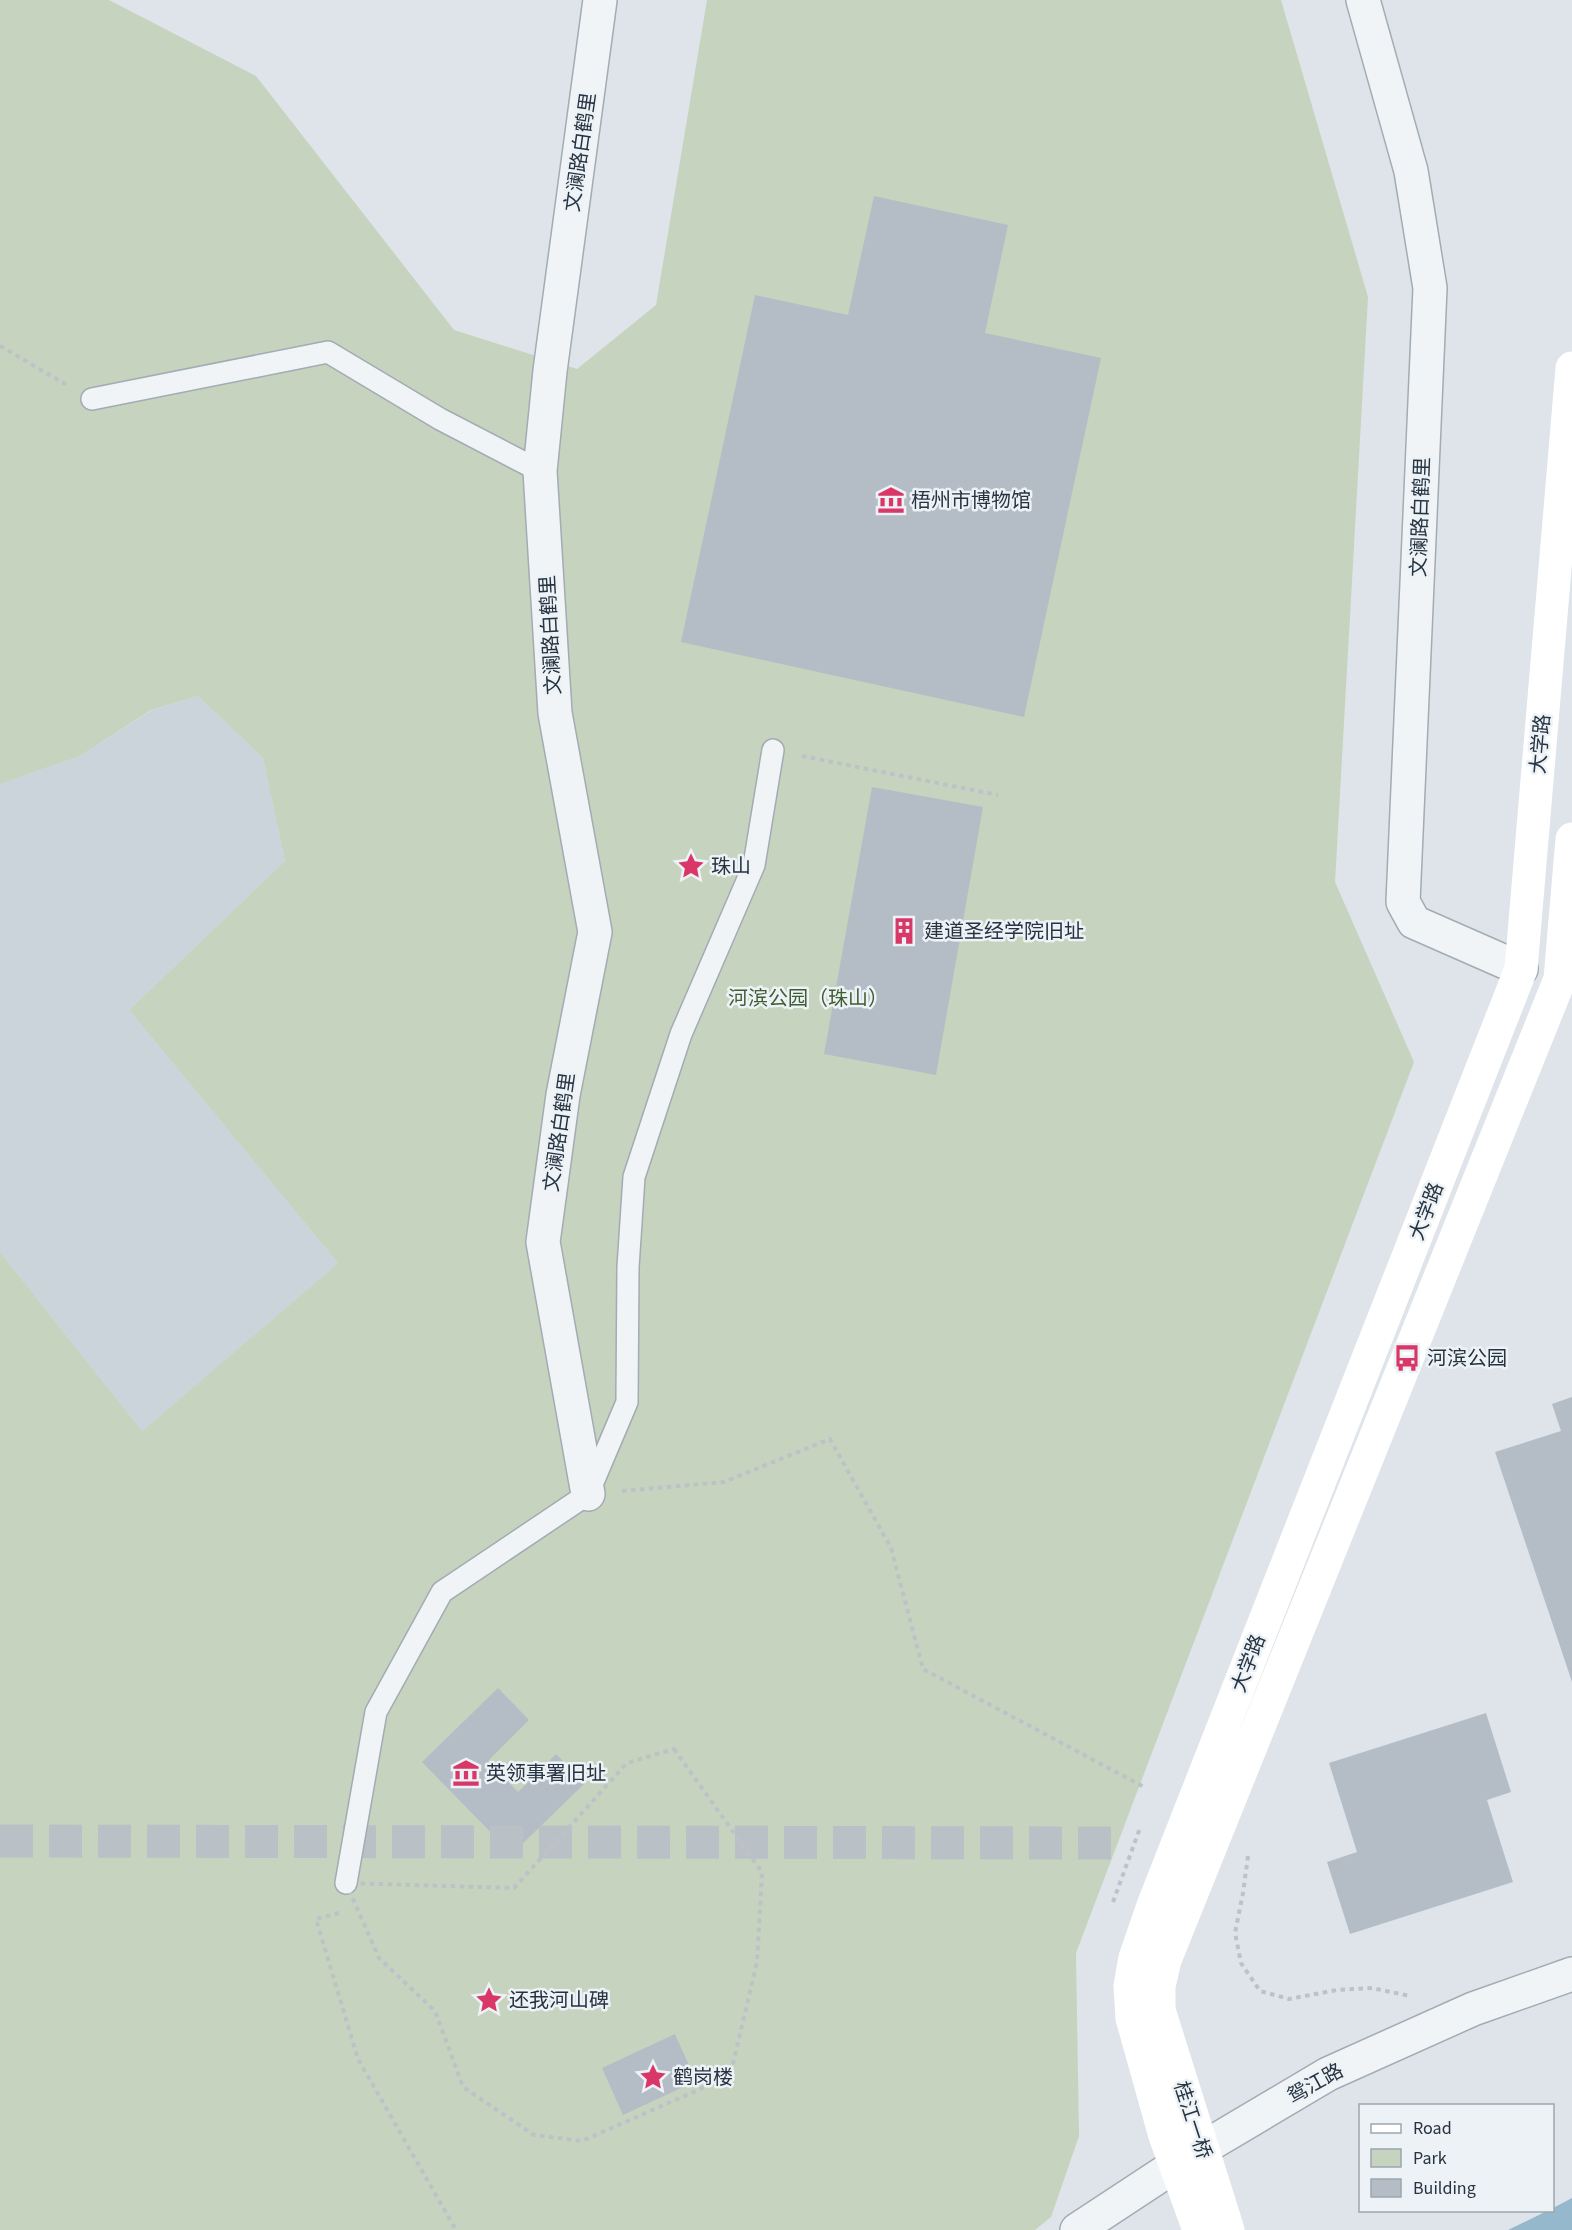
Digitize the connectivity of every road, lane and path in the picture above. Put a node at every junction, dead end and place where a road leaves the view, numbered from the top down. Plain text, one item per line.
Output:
1 (600, 0) edge
2 (1363, 0) edge
3 (0, 346) edge
4 (1572, 368) edge
5 (92, 399) joint
6 (540, 471) junction
7 (773, 750) joint
8 (998, 795) dead end
9 (1572, 839) edge
10 (1521, 969) junction
11 (588, 1494) junction
12 (1146, 1788) dead end
13 (1140, 1828) dead end
14 (1249, 1845) dead end
15 (346, 1883) junction
16 (1113, 1902) dead end
17 (357, 1908) junction
18 (1572, 1974) edge
19 (1417, 1998) dead end
20 (1145, 2014) junction
21 (456, 2230) edge
22 (1077, 2230) edge
23 (1199, 2230) edge
24 (1228, 2230) edge

1 - 6 street, 文澜路白鹤里
2 - 10 street, 文澜路白鹤里
3 - 5 path
4 - 10 main road, 大学路
5 - 6 lane
6 - 11 street, 文澜路白鹤里
7 - 8 path
7 - 11 lane
9 - 20 main road, 大学路
10 - 20 main road, 大学路
11 - 12 path
11 - 15 lane
13 - 16 path
14 - 19 path
15 - 17 path
15 - 17 path
17 - 21 path
18 - 22 street, 鸳江路
20 - 23 main road, 桂江一桥, bridge
20 - 24 main road, 桂江一桥, bridge

